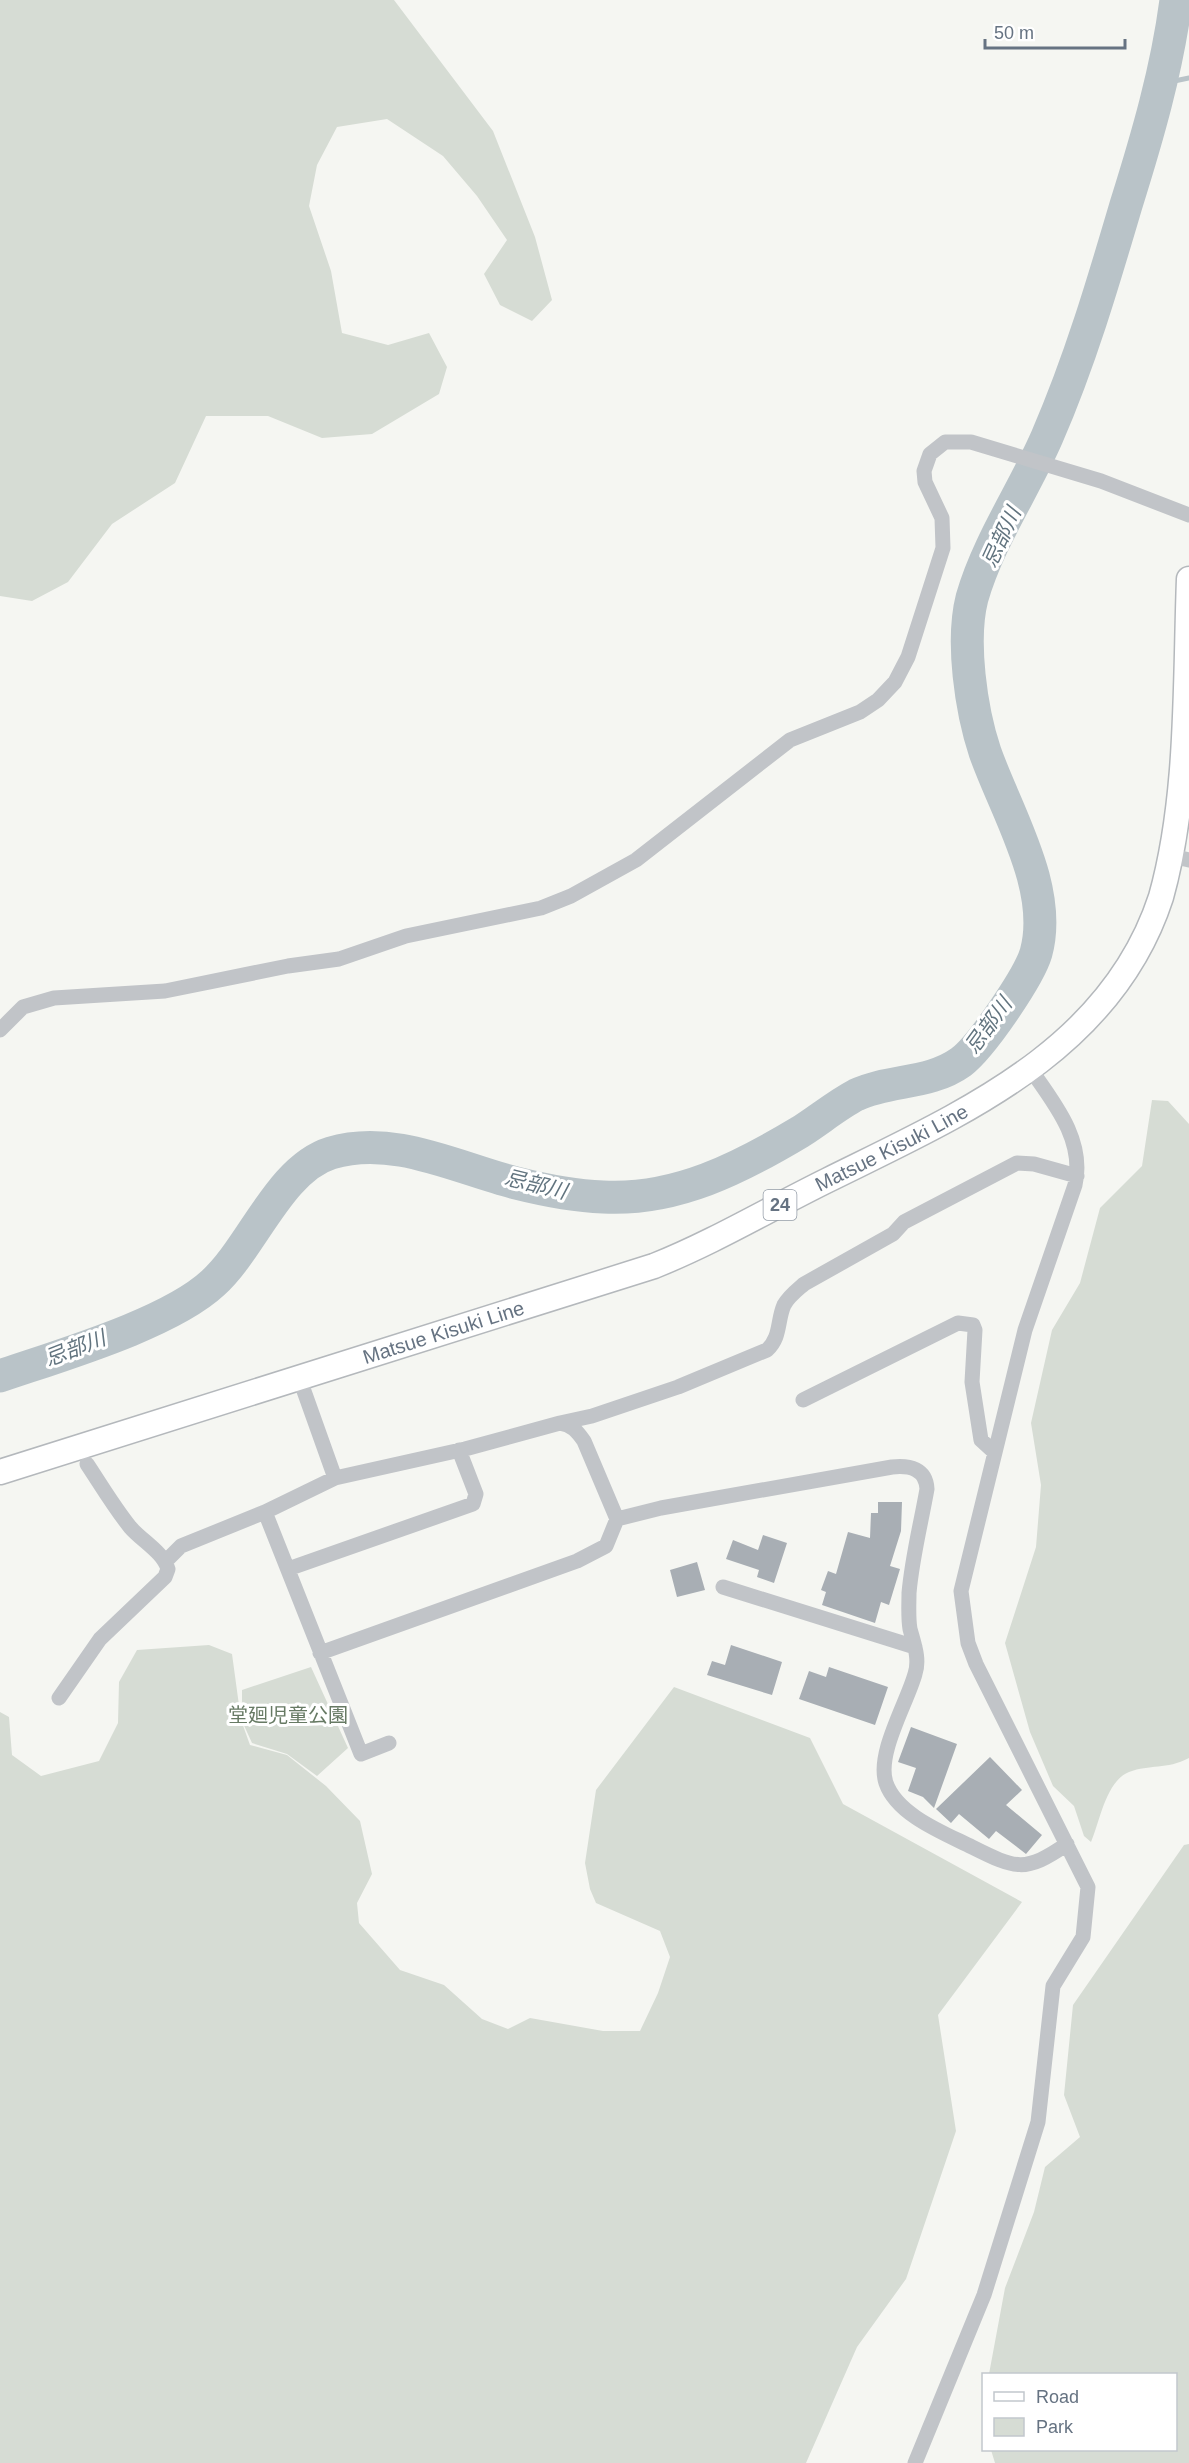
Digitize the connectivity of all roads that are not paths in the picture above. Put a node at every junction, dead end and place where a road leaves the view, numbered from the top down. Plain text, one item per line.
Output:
1 (1189, 515) edge
2 (1189, 579) edge
3 (1181, 858) edge
4 (0, 1030) edge
5 (1031, 1070) junction
6 (1077, 1176) junction
7 (299, 1377) junction
8 (803, 1400) dead end
9 (560, 1423) junction
10 (459, 1450) junction
11 (993, 1451) junction
12 (87, 1464) dead end
13 (0, 1472) edge
14 (335, 1478) junction
15 (265, 1512) junction
16 (617, 1519) junction
17 (166, 1561) junction
18 (288, 1569) junction
19 (723, 1587) dead end
20 (915, 1647) junction
21 (320, 1653) junction
22 (59, 1698) dead end
23 (389, 1743) dead end
24 (1067, 1844) junction
25 (915, 2463) edge

1 - 4 street
2 - 3 main road, Matsue Kisuki Line / 24
3 - 5 main road, Matsue Kisuki Line / 24
5 - 6 street
5 - 7 main road, Matsue Kisuki Line / 24
6 - 9 street
6 - 11 street
7 - 13 main road, Matsue Kisuki Line / 24
7 - 14 street
8 - 11 street
9 - 10 street
9 - 16 street
10 - 14 street
10 - 18 street
11 - 24 street
12 - 17 street
14 - 15 street
15 - 17 street
15 - 18 street
16 - 20 street
16 - 21 street
17 - 22 street
18 - 21 street
19 - 20 street
20 - 24 street
21 - 23 street
24 - 25 street

